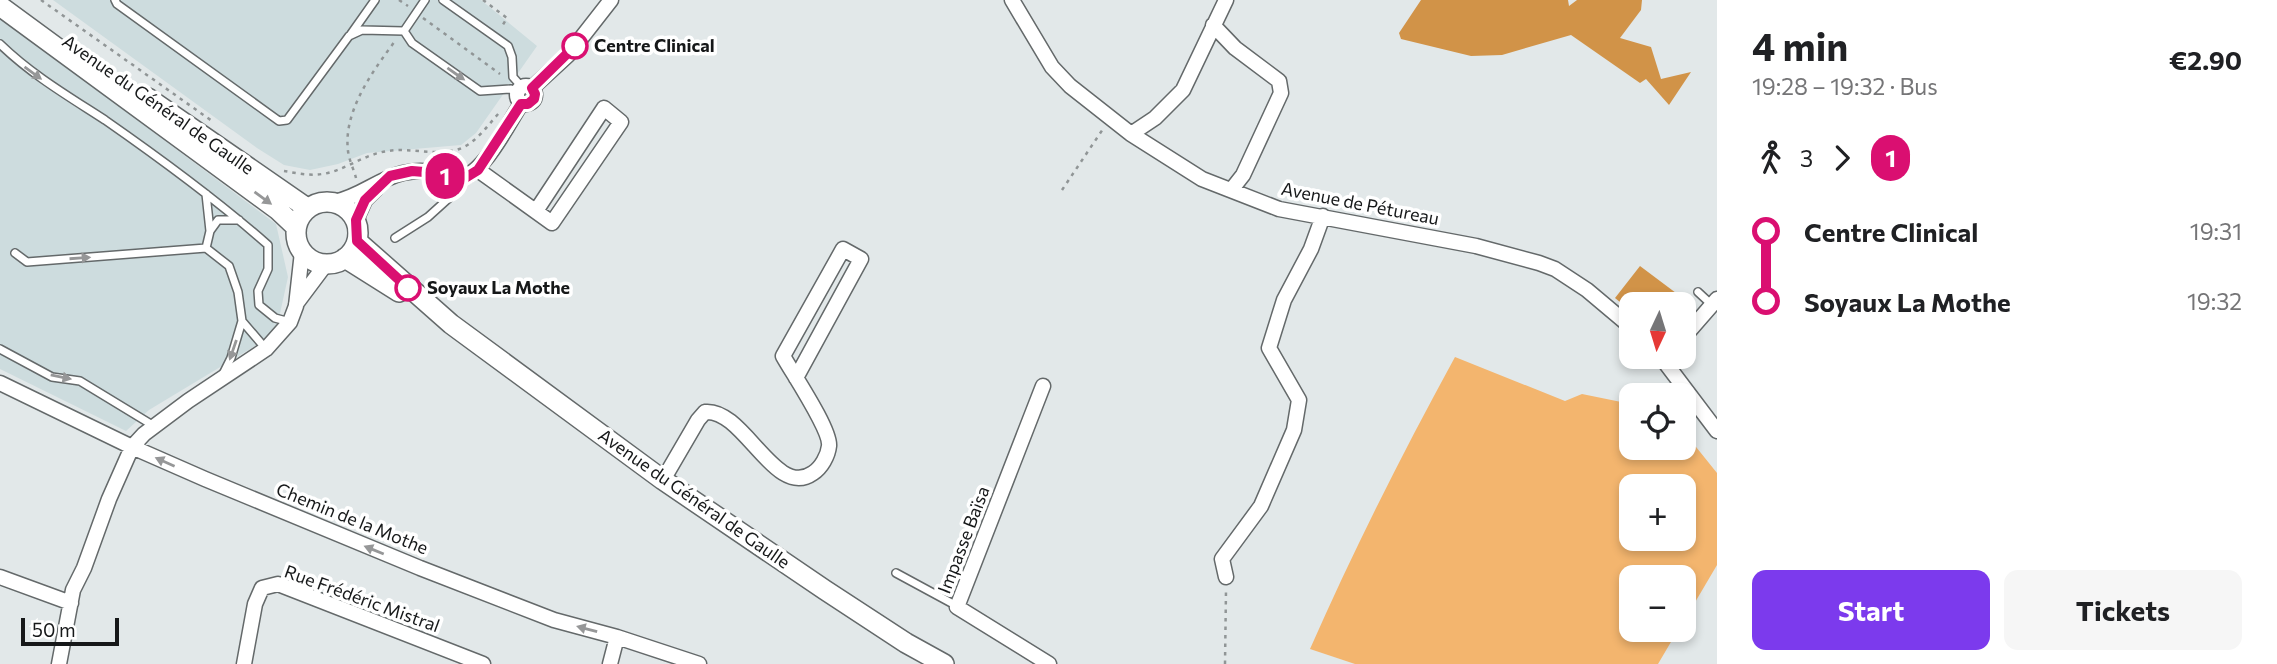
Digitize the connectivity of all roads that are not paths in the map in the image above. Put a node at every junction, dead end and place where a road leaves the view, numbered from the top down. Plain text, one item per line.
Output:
1 (10, 0) edge
2 (114, 0) edge
3 (375, 0) edge
4 (425, 0) edge
5 (443, 0) edge
6 (611, 0) edge
7 (1012, 0) edge
8 (1226, 0) edge
9 (0, 6) edge
10 (1213, 25) junction
11 (404, 31) junction
12 (349, 36) junction
13 (0, 44) edge
14 (523, 93) junction
15 (1131, 134) junction
16 (478, 170) junction
17 (390, 176) junction
18 (451, 179) junction
19 (1232, 189) junction
20 (206, 194) junction
21 (334, 202) junction
22 (307, 208) junction
23 (536, 211) junction
24 (1323, 216) junction
25 (239, 220) junction
26 (356, 220) junction
27 (296, 227) junction
28 (210, 230) junction
29 (394, 238) dead end
30 (357, 241) junction
31 (206, 248) junction
32 (302, 252) junction
33 (15, 253) dead end
34 (335, 261) junction
35 (1698, 292) dead end
36 (1715, 302) edge
37 (296, 306) junction
38 (1619, 317) edge
39 (242, 321) junction
40 (290, 322) junction
41 (1696, 323) edge
42 (451, 324) junction
43 (0, 349) edge
44 (266, 349) junction
45 (1671, 369) edge
46 (221, 378) junction
47 (796, 378) junction
48 (0, 383) edge
49 (1043, 386) dead end
50 (154, 426) junction
51 (1717, 431) edge
52 (132, 447) junction
53 (663, 480) junction
54 (896, 573) dead end
55 (0, 577) edge
56 (1226, 578) road end
57 (71, 603) junction
58 (957, 607) junction
59 (618, 637) junction
60 (451, 659) edge
61 (58, 664) edge
62 (244, 664) edge
63 (483, 664) edge
64 (610, 664) edge
65 (699, 664) edge
66 (944, 664) edge
67 (1049, 664) edge

1 - 22 main road, Avenue du Général de Gaulle
2 - 12 lane
3 - 12 lane
4 - 11 lane
5 - 14 lane
6 - 14 street
7 - 15 street, Avenue de Pétureau
8 - 10 street
9 -> 27 main road
10 - 15 street
10 - 19 street
11 - 12 lane
11 -> 14 lane
13 -> 20 lane
14 - 16 street
15 - 19 street, Avenue de Pétureau
16 - 18 street
16 - 23 street
17 - 18 street
17 - 21 street
17 - 26 street
18 - 29 lane
19 - 24 street, Avenue de Pétureau
20 - 25 lane
20 - 28 lane
21 - 22 main road
21 - 26 main road
22 - 27 main road
23 - 23 street
24 - 38 street, Avenue de Pétureau
24 - 56 street
25 - 28 lane
25 - 40 lane
26 - 30 main road
27 - 32 main road
28 - 31 lane
30 - 34 main road
30 - 42 main road, Avenue du Général de Gaulle
33 -> 31 lane
31 - 39 lane
32 - 34 main road
32 - 37 street
34 - 37 street
34 - 42 main road, Avenue du Général de Gaulle
35 - 36 lane
36 - 41 street
37 - 40 street
39 - 44 lane
39 -> 46 lane
40 - 44 street
42 - 53 main road, Avenue du Général de Gaulle
43 -> 50 lane
44 - 46 street
45 - 51 street
46 - 50 street
47 - 47 street
47 - 53 street
48 - 52 street, Chemin de la Mothe
49 - 58 street, Impasse Baïsa
50 - 52 street
52 - 57 street
59 -> 52 street, Chemin de la Mothe
53 - 66 main road, Avenue du Général de Gaulle
54 - 58 lane
55 - 57 street
57 - 61 street
58 - 67 street, Impasse Baïsa
59 - 64 street
59 - 65 street, Chemin de la Mothe
60 - 62 street, Rue Frédéric Mistral
60 - 63 street, Rue Frédéric Mistral

